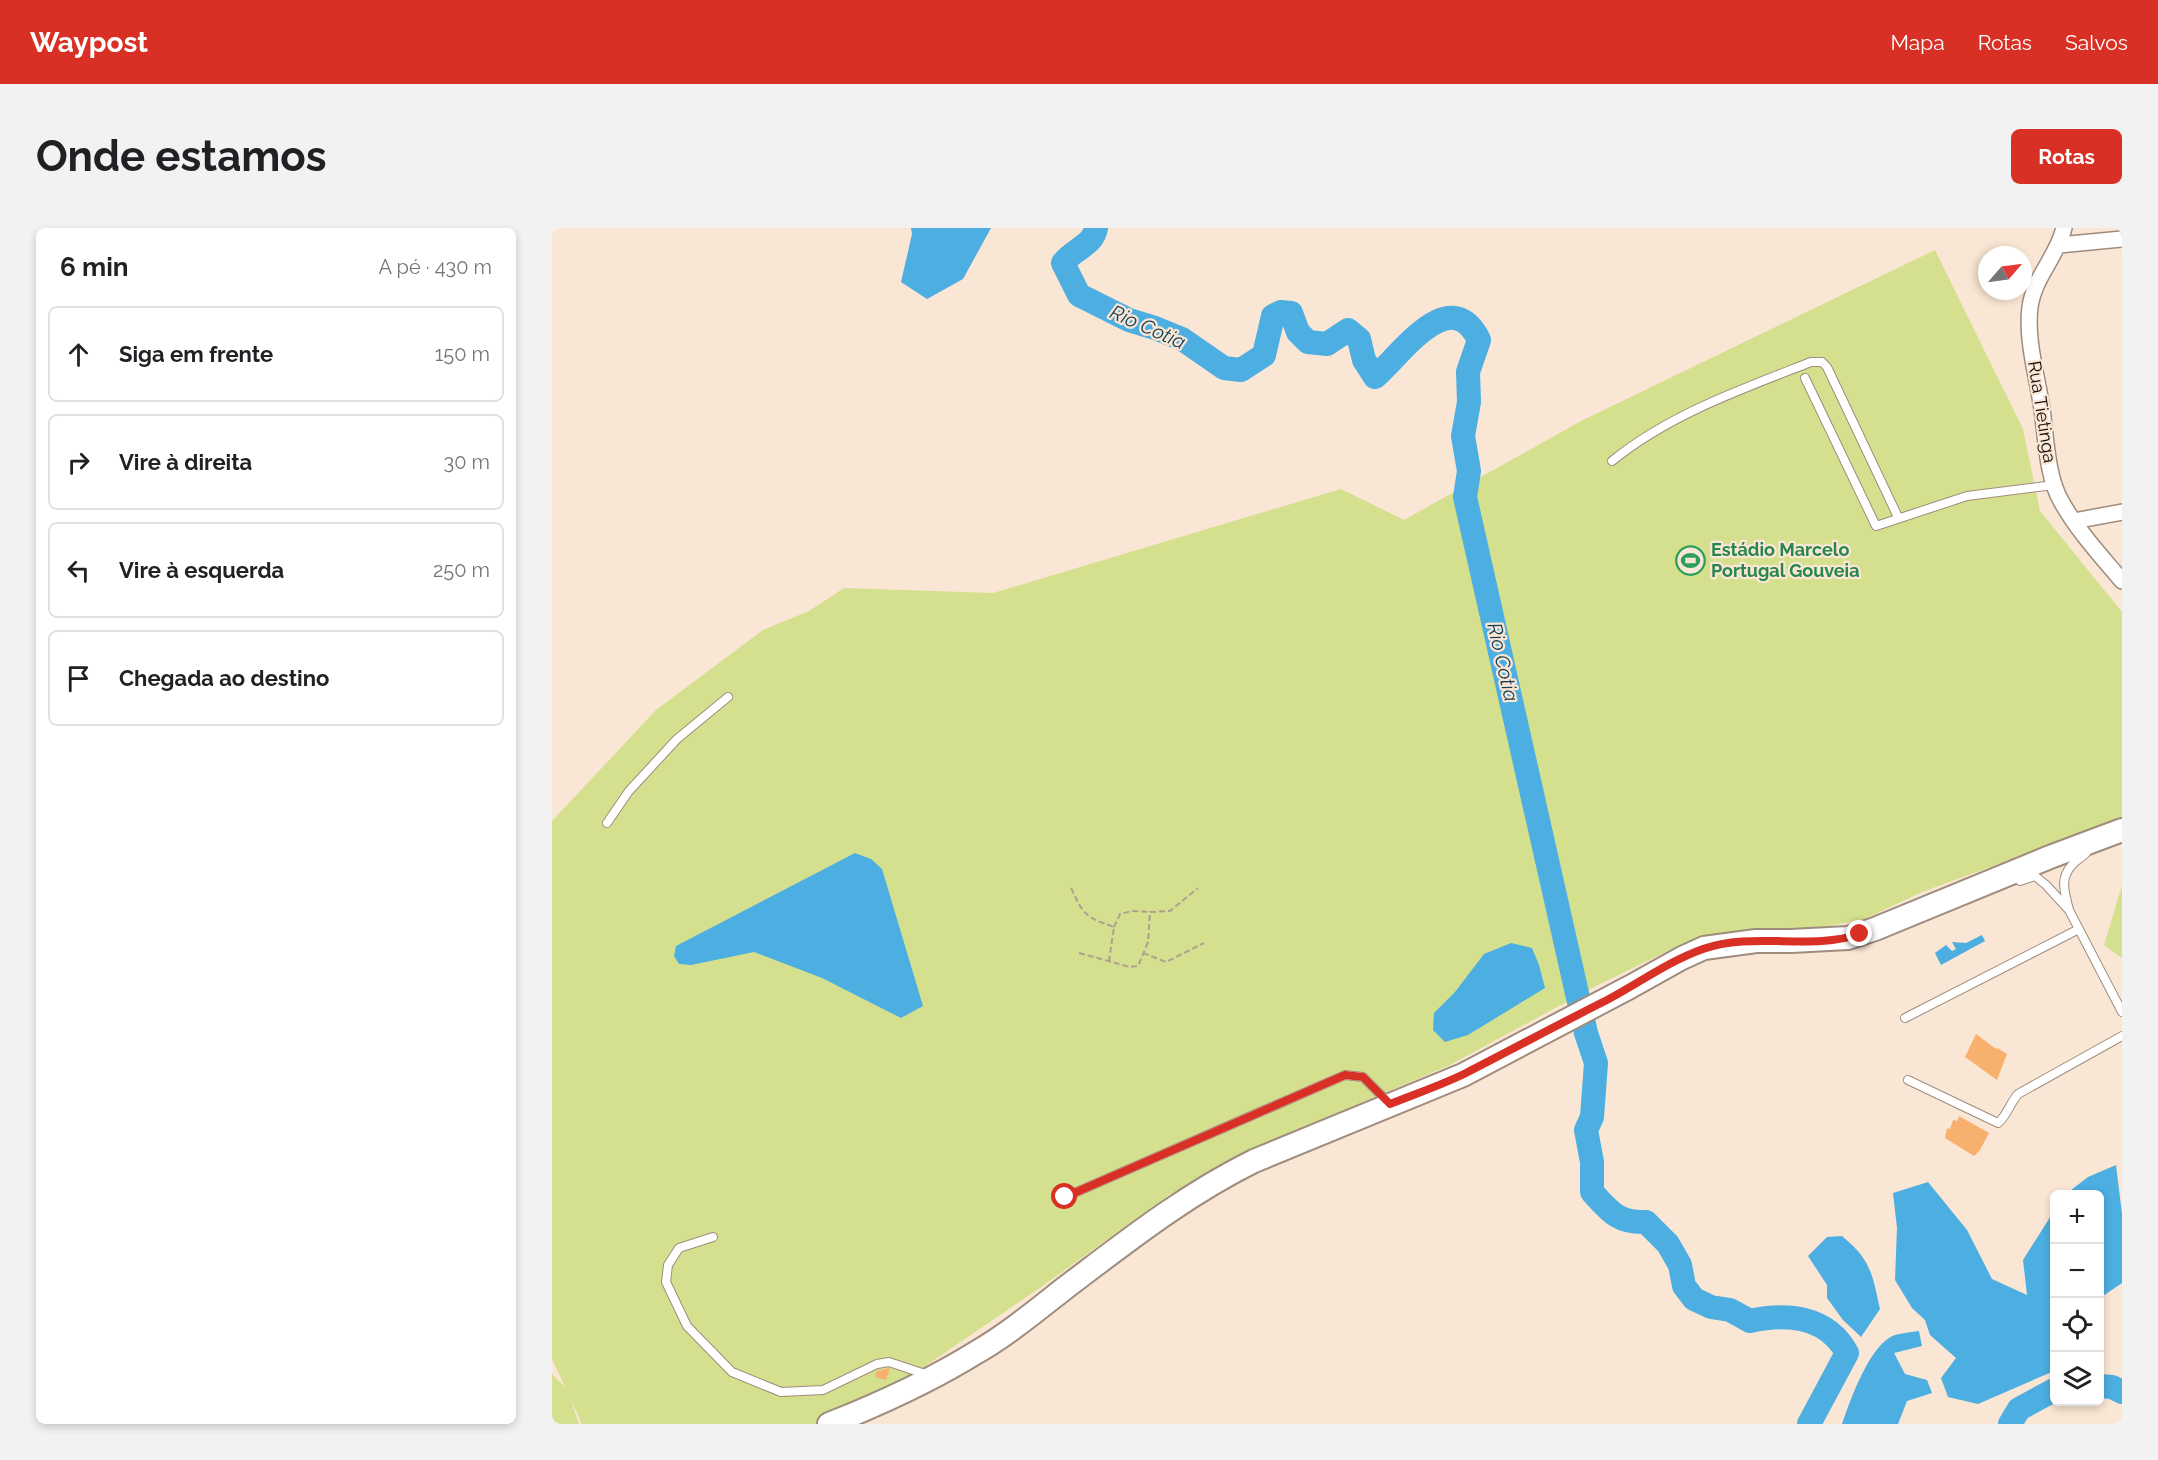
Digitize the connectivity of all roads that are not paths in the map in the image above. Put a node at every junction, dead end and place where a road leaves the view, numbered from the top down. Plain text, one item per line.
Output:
1 (2064, 228) edge
2 (2122, 239) edge
3 (2059, 245) junction
4 (1805, 378) dead end
5 (1612, 460) dead end
6 (2054, 485) junction
7 (2122, 512) edge
8 (1898, 517) junction
9 (2074, 521) junction
10 (2122, 581) edge
11 (728, 697) dead end
12 (607, 824) dead end
13 (2122, 830) edge
14 (2091, 842) junction
15 (2001, 877) junction
16 (2069, 910) junction
17 (2079, 929) junction
18 (2122, 1012) edge
19 (1905, 1018) dead end
20 (2122, 1036) edge
21 (1908, 1080) dead end
22 (1390, 1104) junction
23 (1065, 1197) dead end
24 (713, 1237) dead end
25 (933, 1377) junction
26 (829, 1424) edge

1 - 3 street, Rua Tietinga
2 - 3 street
3 - 6 street, Rua Tietinga
4 - 8 lane
5 - 8 lane
6 - 8 lane
6 - 9 street, Rua Tietinga
7 - 9 street
9 - 10 street, Rua Tietinga
11 - 12 lane
13 - 14 main road
14 - 15 main road
14 - 16 lane
15 - 16 lane
15 - 22 main road
16 - 17 lane
17 - 18 lane
17 - 19 lane
20 - 21 lane
22 - 23 lane
22 - 25 main road
24 - 25 lane
25 - 26 main road

